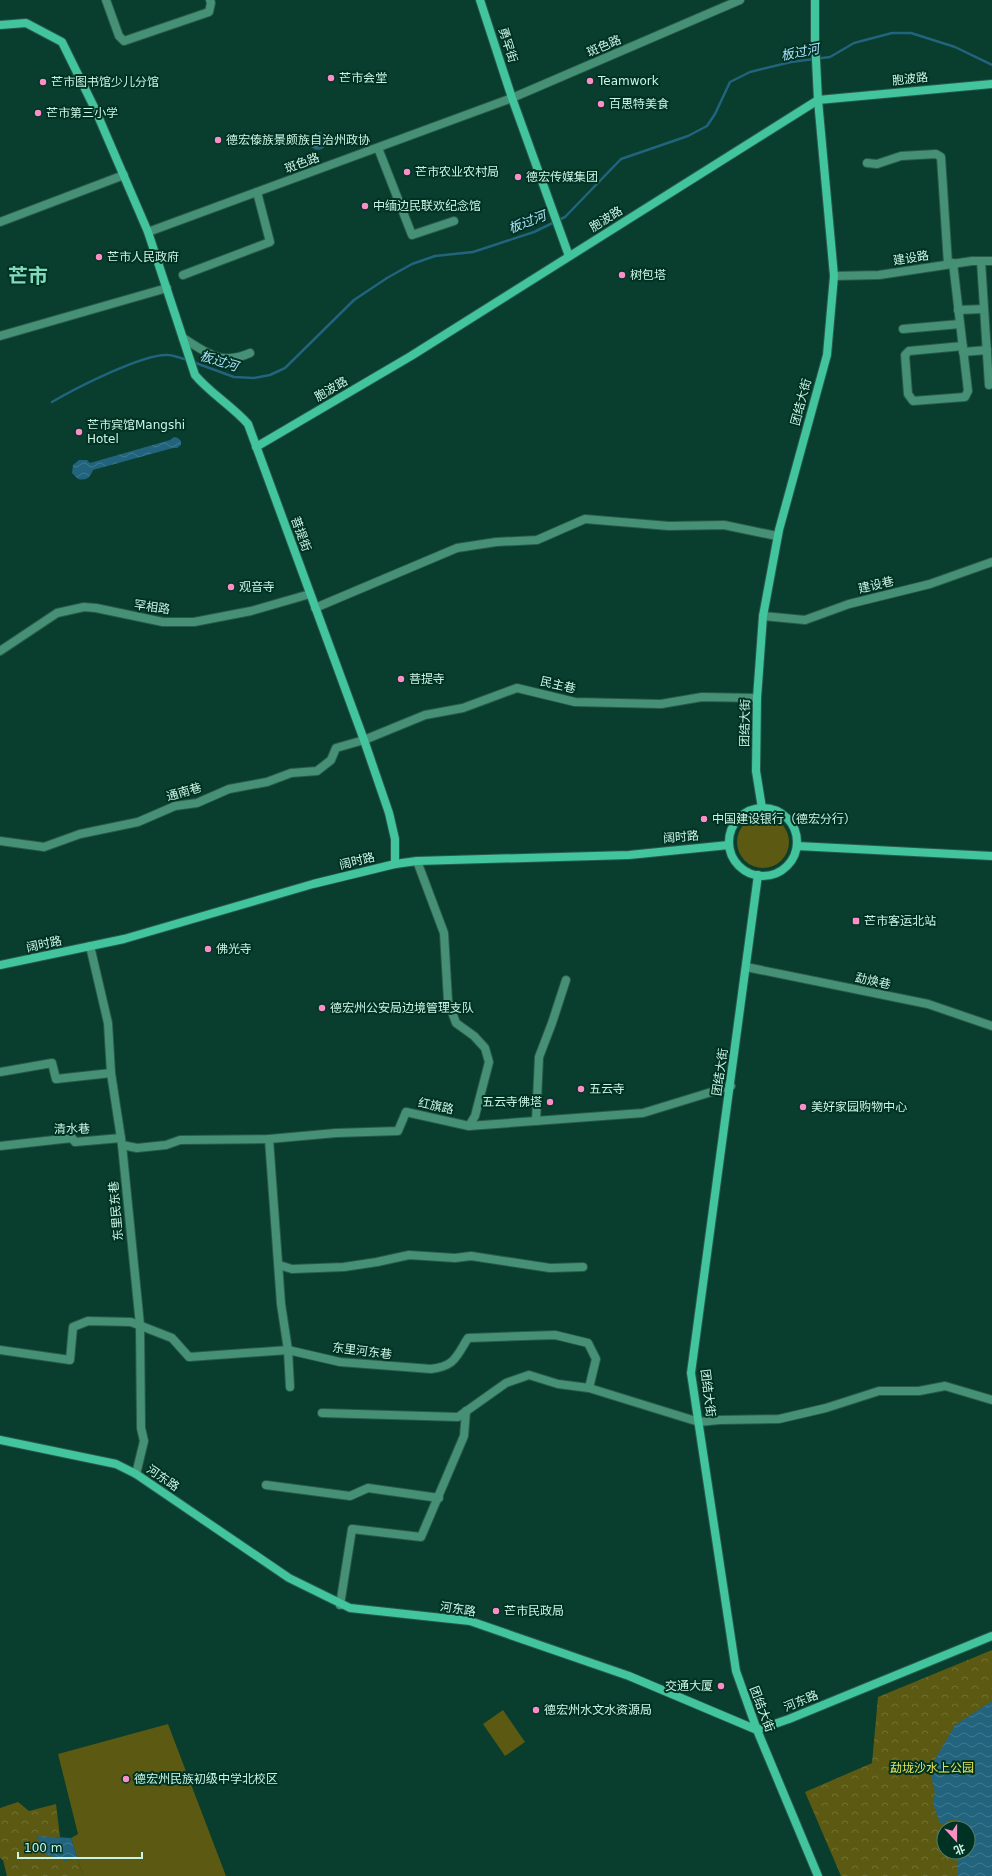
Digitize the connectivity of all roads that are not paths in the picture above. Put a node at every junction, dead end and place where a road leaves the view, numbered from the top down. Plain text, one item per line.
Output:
1 (106, 0) edge
2 (210, 0) edge
3 (480, 0) edge
4 (740, 0) edge
5 (815, 0) edge
6 (0, 25) edge
7 (992, 84) edge
8 (512, 98) junction
9 (818, 100) junction
10 (378, 148) junction
11 (867, 163) dead end
12 (124, 175) junction
13 (256, 192) junction
14 (454, 220) dead end
15 (0, 222) edge
16 (148, 232) junction
17 (569, 256) junction
18 (981, 261) junction
19 (992, 261) edge
20 (951, 264) junction
21 (183, 275) dead end
22 (834, 276) junction
23 (167, 288) junction
24 (984, 308) junction
25 (958, 310) junction
26 (960, 324) junction
27 (903, 329) dead end
28 (0, 336) edge
29 (183, 338) junction
30 (963, 349) junction
31 (987, 350) junction
32 (250, 353) dead end
33 (989, 385) dead end
34 (256, 447) junction
35 (777, 536) junction
36 (992, 562) edge
37 (310, 594) junction
38 (316, 608) junction
39 (763, 616) junction
40 (0, 651) edge
41 (757, 698) junction
42 (364, 740) junction
43 (762, 808) junction
44 (0, 841) edge
45 (729, 846) junction
46 (797, 846) junction
47 (992, 856) edge
48 (417, 862) junction
49 (395, 864) junction
50 (758, 875) junction
51 (90, 946) junction
52 (0, 965) edge
53 (746, 967) junction
54 (566, 980) dead end
55 (992, 1026) edge
56 (0, 1072) edge
57 (112, 1073) junction
58 (731, 1086) junction
59 (536, 1121) junction
60 (470, 1126) junction
61 (269, 1139) junction
62 (121, 1142) junction
63 (0, 1146) edge
64 (279, 1265) junction
65 (582, 1267) dead end
66 (140, 1325) junction
67 (0, 1350) edge
68 (288, 1350) junction
69 (290, 1387) dead end
70 (589, 1388) junction
71 (992, 1400) edge
72 (466, 1411) junction
73 (322, 1413) dead end
74 (699, 1422) junction
75 (0, 1440) edge
76 (136, 1474) junction
77 (266, 1485) dead end
78 (439, 1498) junction
79 (340, 1604) junction
80 (992, 1636) edge
81 (757, 1730) junction
82 (818, 1876) edge

1 - 2 street
3 - 8 main road, 勇罕街
4 - 8 street, 斑色路
5 - 9 main road, 团结大街
6 - 12 main road
7 - 9 main road, 胞波路
8 - 10 street, 斑色路
8 - 17 main road, 勇罕街
9 - 17 main road, 胞波路
9 - 22 main road, 团结大街
10 - 13 street, 斑色路
10 - 14 street
11 - 20 street
12 - 15 street
12 - 16 main road
13 - 16 street, 斑色路
13 - 21 street
16 - 23 main road, 菩提街
17 - 34 main road, 胞波路
18 - 19 street, 建设路
18 - 20 street, 建设路
18 - 24 street
20 - 22 street, 建设路
20 - 25 street
22 - 35 main road, 团结大街
23 - 28 street
23 - 29 main road, 菩提街
24 - 25 street
24 - 31 street
25 - 26 street
26 - 27 street
26 - 30 street
29 - 32 street
29 - 34 main road, 菩提街
30 - 30 street
30 - 31 street
31 - 33 street
34 - 37 main road, 菩提街
35 - 38 street
35 - 39 main road, 团结大街
36 - 39 street, 建设巷
37 - 38 main road, 菩提街
37 - 40 street, 罕相路
38 - 42 main road, 菩提街
39 - 41 main road, 团结大街
41 - 42 street, 民主巷
41 - 43 main road, 团结大街
42 - 44 street, 通南巷
42 - 49 main road, 菩提街
43 - 45 main road
43 - 46 main road
45 - 48 main road, 阔时路
45 - 50 main road
46 - 47 main road
46 - 50 main road
48 - 49 main road, 阔时路
48 - 60 street
49 - 51 main road, 阔时路
50 - 53 main road, 团结大街
51 - 52 main road, 阔时路
51 - 57 street, 东里民东巷
53 - 55 street, 勐焕巷
53 - 58 main road, 团结大街
54 - 59 street
56 - 57 street
57 - 62 street, 东里民东巷
58 - 59 street, 红旗路
58 - 74 main road, 团结大街
59 - 60 street, 红旗路
60 - 61 street, 红旗路
61 - 62 street, 红旗路
61 - 64 street
62 - 63 street, 清水巷
62 - 66 street, 东里民东巷
64 - 65 street
64 - 68 street
66 - 67 street, 东里河东巷
66 - 68 street, 东里河东巷
66 - 76 street, 东里民东巷
68 - 69 street
68 - 70 street, 东里河东巷
70 - 72 street
70 - 74 street
71 - 74 street
72 - 73 street
72 - 78 street
74 - 81 main road, 团结大街
75 - 76 main road, 河东路
76 - 79 main road, 河东路
77 - 78 street
78 - 79 street
79 - 81 main road, 河东路
80 - 81 main road, 河东路
81 - 82 main road, 团结大街

